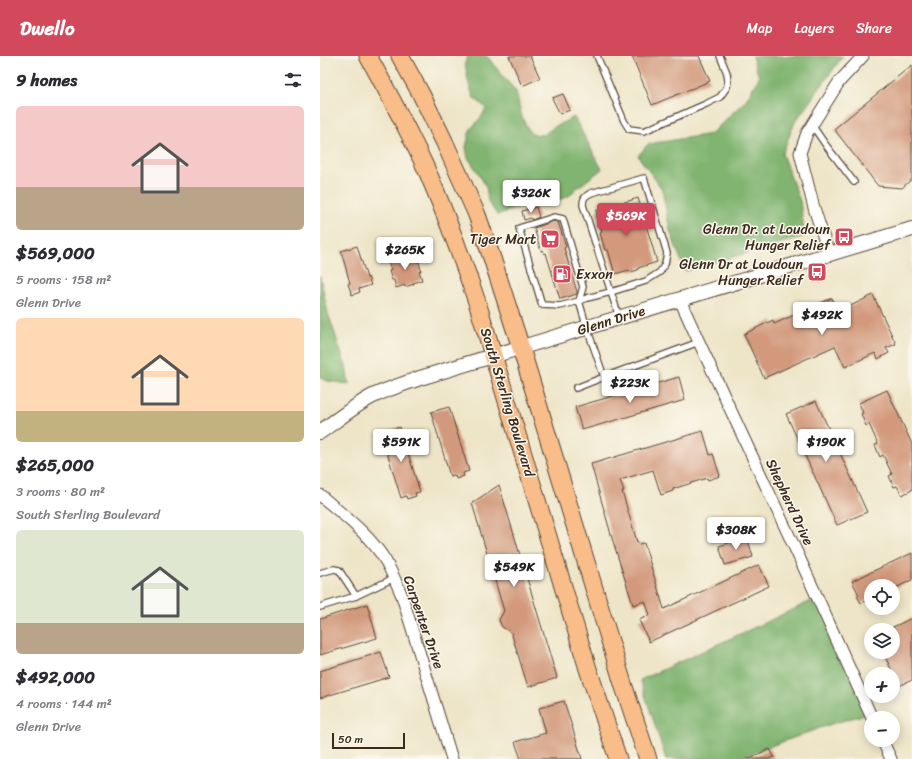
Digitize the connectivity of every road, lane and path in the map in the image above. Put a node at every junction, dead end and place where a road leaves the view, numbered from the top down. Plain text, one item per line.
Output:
1 (368, 56) edge
2 (400, 56) edge
3 (597, 56) edge
4 (720, 56) edge
5 (863, 56) edge
6 (812, 125) junction
7 (854, 182) dead end
8 (912, 229) edge
9 (829, 254) junction
10 (611, 292) junction
11 (680, 300) junction
12 (579, 301) junction
13 (619, 318) junction
14 (587, 328) junction
15 (699, 342) junction
16 (521, 348) junction
17 (494, 356) junction
18 (604, 377) junction
19 (576, 388) dead end
20 (320, 432) edge
21 (320, 495) edge
22 (320, 573) edge
23 (394, 578) junction
24 (356, 596) junction
25 (320, 607) edge
26 (869, 711) edge
27 (886, 747) edge
28 (452, 759) edge
29 (618, 759) edge
30 (648, 759) edge
31 (892, 759) edge

1 - 17 main road, South Sterling Boulevard
2 - 16 main road, South Sterling Boulevard
3 - 4 lane
5 - 6 street
6 - 7 lane
6 - 9 street
8 - 9 street, Glenn Drive
9 - 11 street, Glenn Drive
10 - 10 lane
10 - 12 lane
10 - 13 lane
11 - 13 street, Glenn Drive
11 - 15 street, Shepherd Drive
12 - 12 lane
12 - 14 lane
13 - 14 street, Glenn Drive
14 - 16 street, Glenn Drive
14 - 18 lane
15 - 18 lane
15 - 26 street, Shepherd Drive
16 - 17 street, Glenn Drive
16 - 30 main road, South Sterling Boulevard
17 - 20 street, Glenn Drive
17 - 29 main road, South Sterling Boulevard
18 - 19 lane
21 - 23 street, Carpenter Drive
22 - 24 lane
23 - 24 lane
23 - 28 street, Carpenter Drive
24 - 25 lane
27 - 31 street

